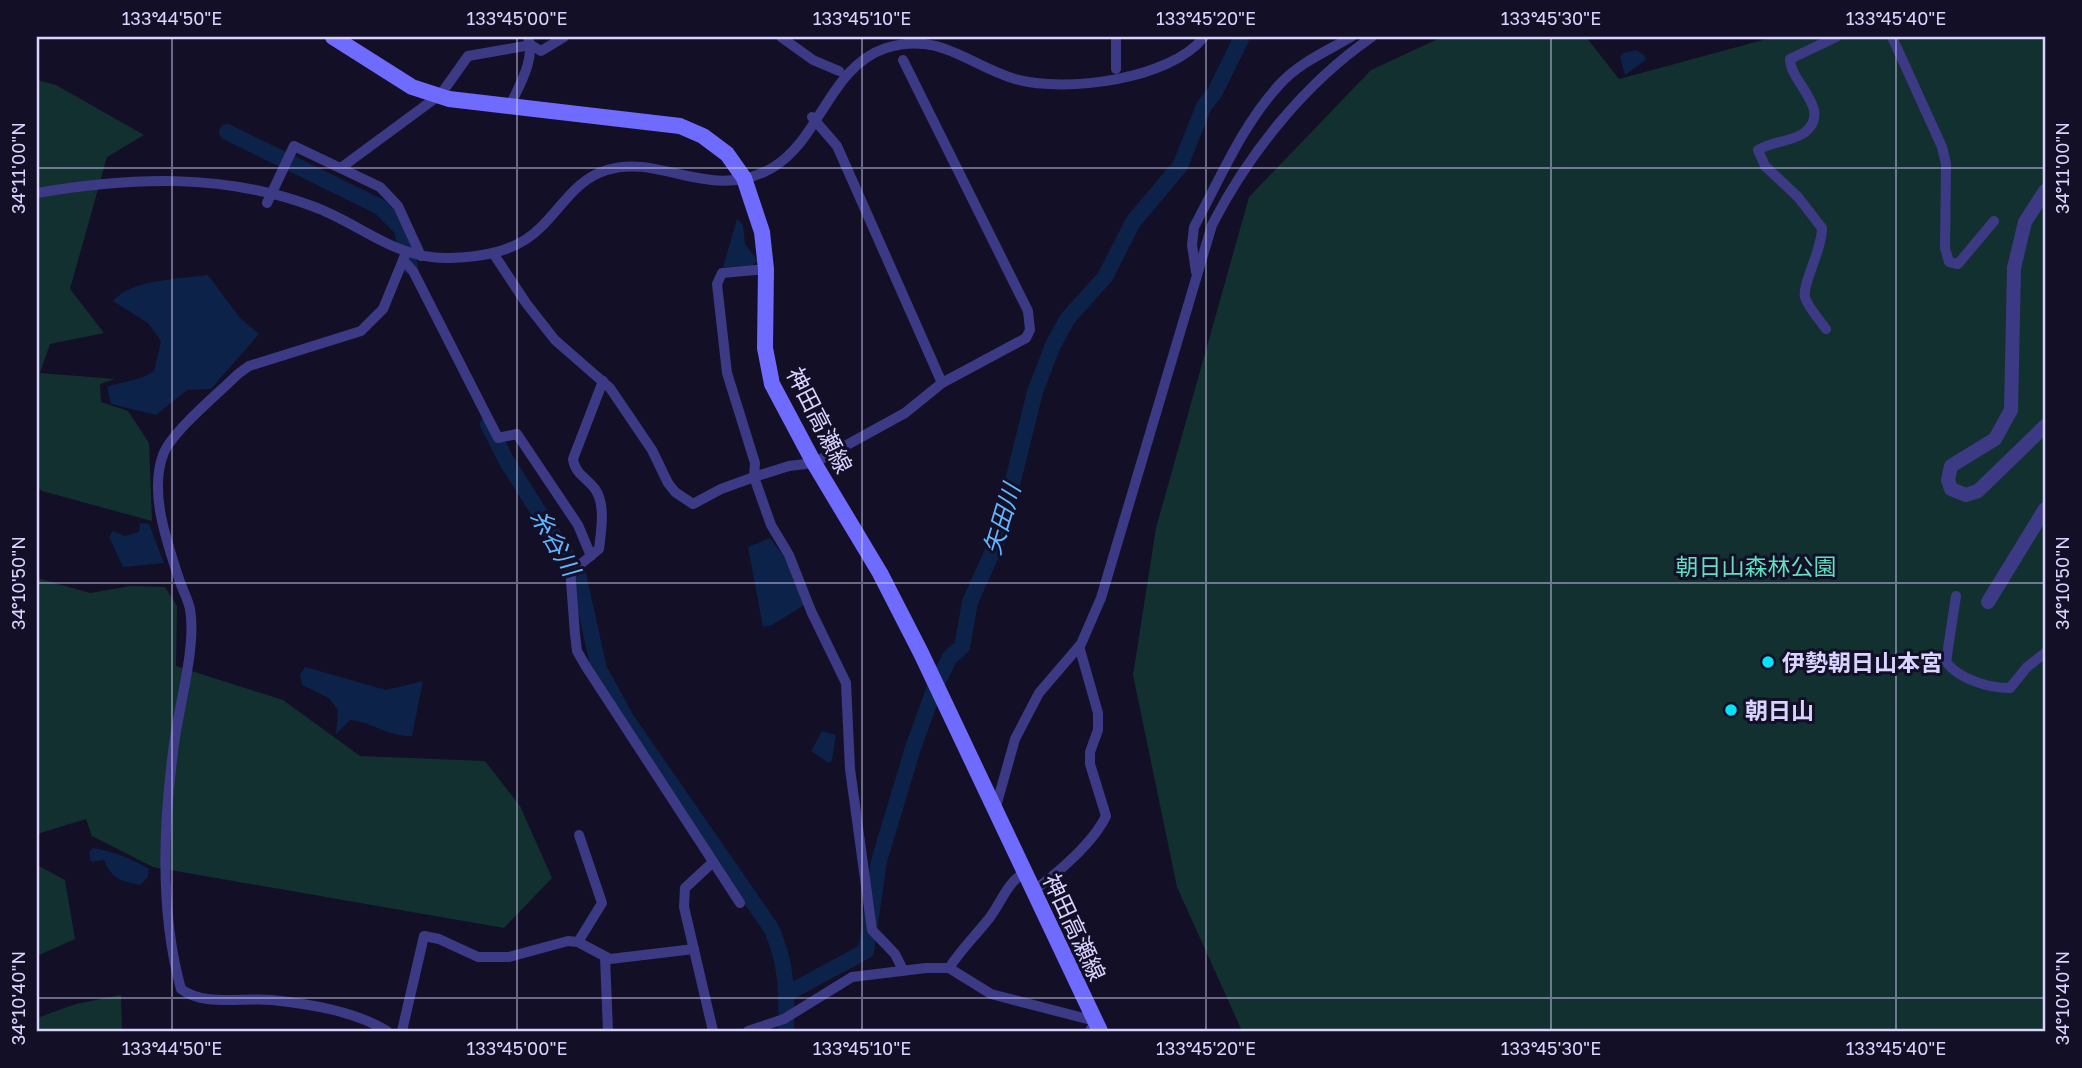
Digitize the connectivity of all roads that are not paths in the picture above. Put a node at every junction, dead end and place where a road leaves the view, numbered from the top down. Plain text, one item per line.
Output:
1 (333, 37) edge
2 (564, 37) edge
3 (782, 37) edge
4 (1116, 37) edge
5 (1204, 37) edge
6 (1351, 37) edge
7 (1372, 37) edge
8 (1836, 37) edge
9 (1892, 37) edge
10 (530, 41) edge
11 (903, 60) dead end
12 (1116, 69) dead end
13 (839, 71) dead end
14 (438, 96) junction
15 (509, 108) junction
16 (814, 119) junction
17 (342, 167) junction
18 (744, 178) junction
19 (2045, 191) edge
20 (37, 192) edge
21 (269, 198) junction
22 (1994, 221) dead end
23 (493, 253) junction
24 (421, 256) junction
25 (405, 257) junction
26 (766, 269) junction
27 (1196, 274) junction
28 (1826, 329) dead end
29 (603, 381) junction
30 (942, 383) junction
31 (2045, 426) edge
32 (814, 463) junction
33 (754, 477) junction
34 (2045, 509) edge
35 (582, 562) junction
36 (1956, 596) dead end
37 (1987, 602) dead end
38 (1079, 646) junction
39 (2045, 653) edge
40 (995, 811) junction
41 (579, 835) dead end
42 (712, 863) junction
43 (1024, 873) junction
44 (1033, 891) junction
45 (740, 902) dead end
46 (578, 942) junction
47 (694, 949) junction
48 (605, 957) junction
49 (949, 968) junction
50 (903, 970) junction
51 (1095, 1028) edge
52 (387, 1031) edge
53 (402, 1031) edge
54 (608, 1031) edge
55 (713, 1031) edge
56 (748, 1031) edge

1 - 14 main road, 神田高瀬線
2 - 10 street
3 - 13 street
4 - 12 street
5 - 16 street
6 - 27 street
7 - 27 street
8 - 28 street
9 - 22 street
10 - 14 street
10 - 15 street
11 - 30 street
14 - 15 main road, 神田高瀬線
14 - 17 street
15 - 18 main road, 神田高瀬線
16 - 18 street
16 - 30 street
17 - 21 street
17 - 24 street
18 - 23 street
18 - 26 main road, 神田高瀬線
19 - 31 street
20 - 21 street
21 - 25 street
23 - 24 street
23 - 29 street
24 - 25 street
25 - 35 street
25 - 52 street
26 - 32 main road, 神田高瀬線
26 - 33 street
27 - 38 street
29 - 33 street
29 - 35 street
30 - 32 street
32 - 33 street
32 - 40 main road, 神田高瀬線
33 - 50 street
34 - 37 street
35 - 42 street
36 - 39 street
38 - 40 street
38 - 44 street
40 - 43 main road, 神田高瀬線
41 - 46 street
42 - 45 street
42 - 47 street
43 - 44 main road, 神田高瀬線
43 - 49 street
44 - 51 main road, 神田高瀬線
46 - 48 street
46 - 53 street
47 - 48 street
47 - 55 street
48 - 54 street
49 - 50 street
49 - 51 street
50 - 56 street

